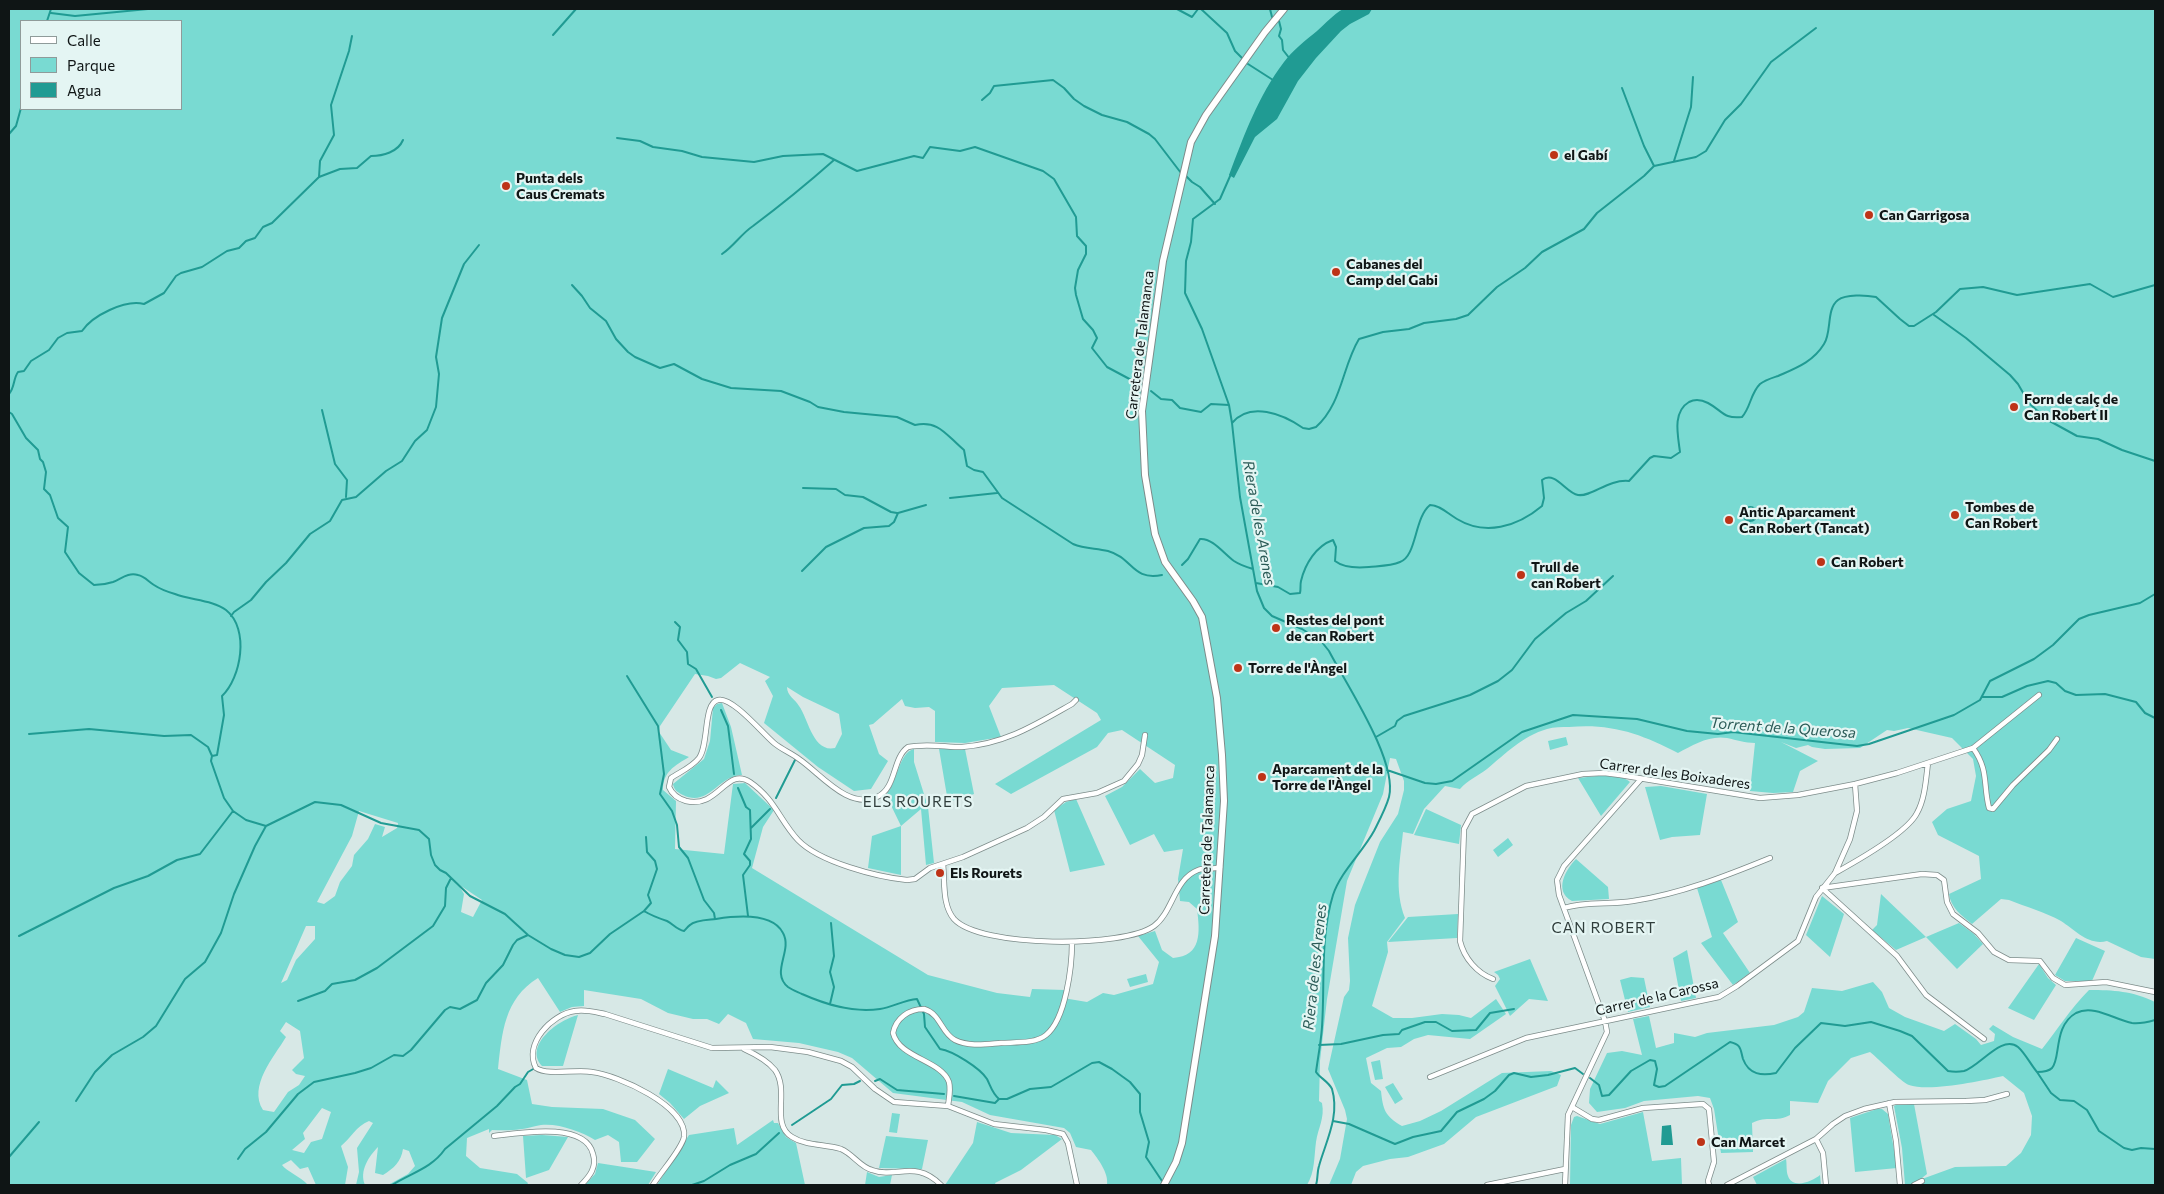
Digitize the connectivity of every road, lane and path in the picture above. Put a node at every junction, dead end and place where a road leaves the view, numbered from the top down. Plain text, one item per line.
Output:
1 (1284, 9) edge
2 (2039, 695) dead end
3 (1076, 700) dead end
4 (1145, 735) dead end
5 (2057, 739) dead end
6 (1973, 748) junction
7 (1928, 763) junction
8 (1641, 780) junction
9 (1855, 784) junction
10 (1770, 858) dead end
11 (943, 864) junction
12 (1220, 868) junction
13 (1835, 872) junction
14 (1822, 888) junction
15 (1564, 908) junction
16 (1072, 942) junction
17 (1494, 979) dead end
18 (2155, 992) edge
19 (1605, 1021) junction
20 (1984, 1039) dead end
21 (742, 1048) junction
22 (1430, 1077) dead end
23 (2007, 1094) dead end
24 (1889, 1103) junction
25 (948, 1106) junction
26 (1572, 1107) junction
27 (494, 1136) dead end
28 (1816, 1139) junction
29 (1565, 1169) junction
30 (1922, 1181) dead end
31 (581, 1185) edge
32 (653, 1185) edge
33 (941, 1185) edge
34 (1077, 1185) edge
35 (1164, 1185) edge
36 (1487, 1185) edge
37 (1564, 1185) edge
38 (1709, 1185) edge
39 (1727, 1185) edge
40 (1826, 1185) edge
41 (1900, 1185) edge
42 (1914, 1185) edge

1 - 12 street, Carretera de Talamanca
2 - 6 street, Carrer de les Boixaderes
3 - 11 street
4 - 11 street
5 - 6 street
6 - 7 street, Carrer de les Boixaderes
7 - 9 street, Carrer de les Boixaderes
7 - 13 street
8 - 9 street, Carrer de les Boixaderes
8 - 15 street
8 - 17 street, Carrer de les Boixaderes
9 - 13 street, Carrer de la Carossa
10 - 15 street
11 - 16 street
12 - 16 street
12 - 35 street, Carretera de Talamanca
13 - 14 street, Carrer de la Carossa
14 - 18 street
14 - 19 street, Carrer de la Carossa
14 - 20 street
15 - 19 street
16 - 25 street
19 - 22 street, Carrer de la Carossa
19 - 26 street
21 - 25 street
21 - 32 street
21 - 33 street
23 - 24 street
24 - 28 street
24 - 41 street
25 - 34 street
26 - 29 street
26 - 38 street
27 - 31 street
28 - 39 street
28 - 40 street
29 - 36 street
29 - 37 street
30 - 42 street

